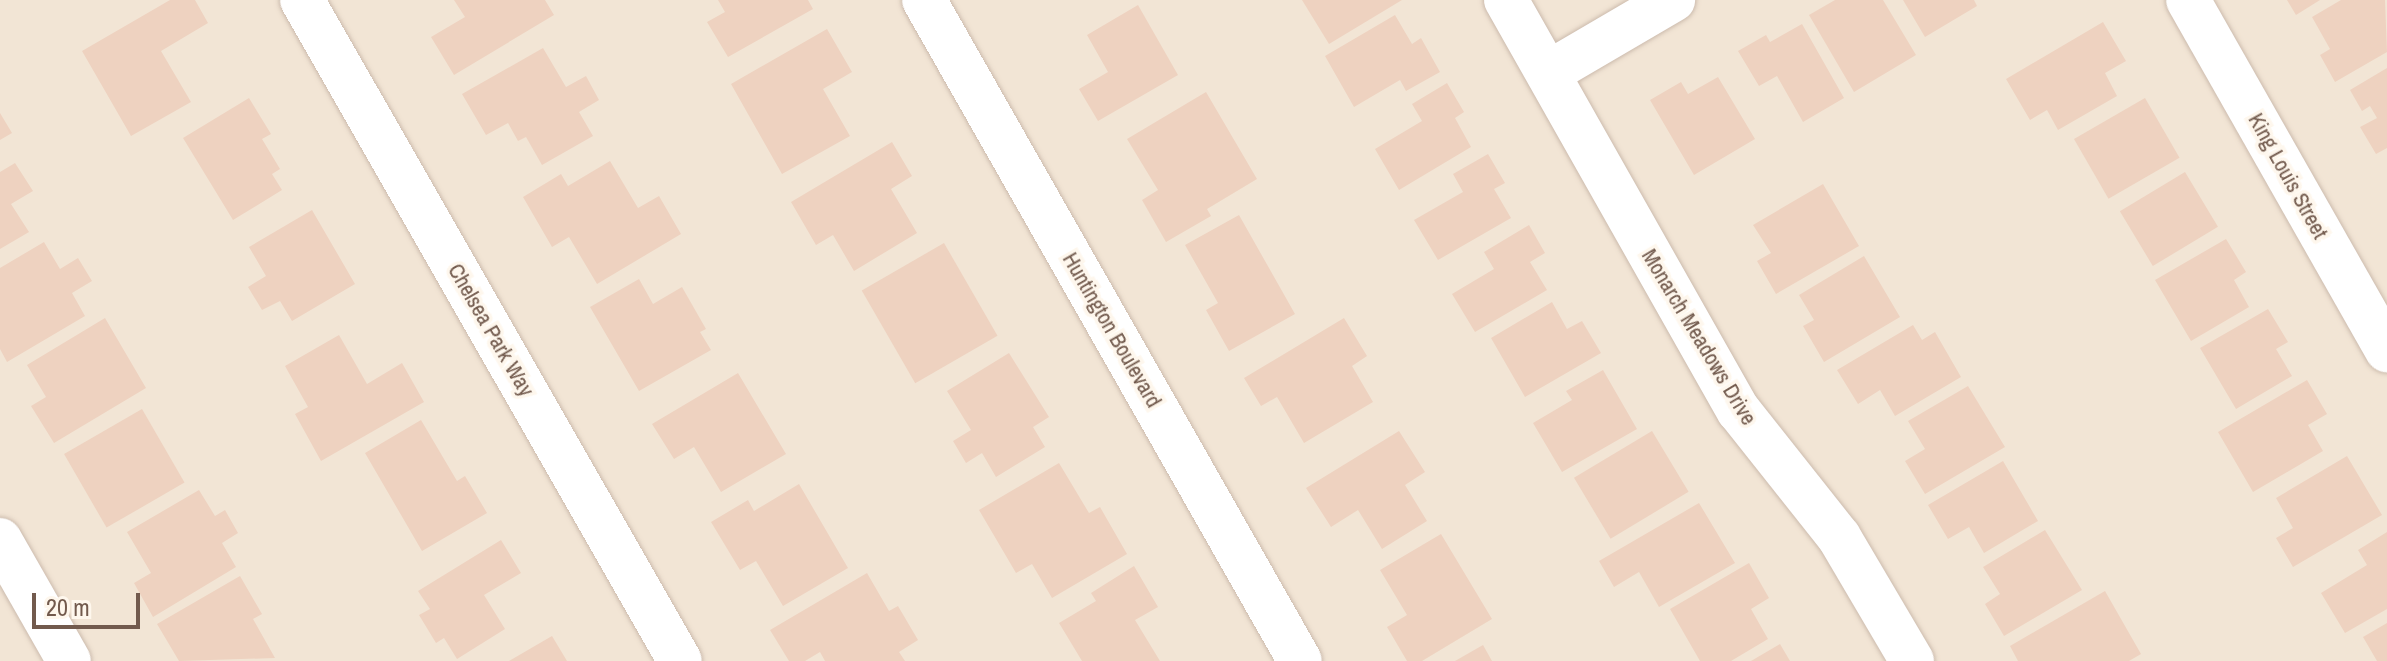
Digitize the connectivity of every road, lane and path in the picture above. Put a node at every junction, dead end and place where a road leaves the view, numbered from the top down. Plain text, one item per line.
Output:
1 (302, 0) edge
2 (924, 0) edge
3 (1506, 0) edge
4 (1673, 0) edge
5 (2188, 0) edge
6 (1548, 73) junction
7 (2387, 351) edge
8 (6, 566) edge
9 (69, 661) edge
10 (680, 661) edge
11 (1300, 661) edge
12 (1912, 661) edge

1 - 10 street, Chelsea Park Way
2 - 11 street, Huntington Boulevard
3 - 6 street, Monarch Meadows Drive
4 - 6 street
5 - 7 street, King Louis Street
6 - 12 street, Monarch Meadows Drive
8 - 9 street

